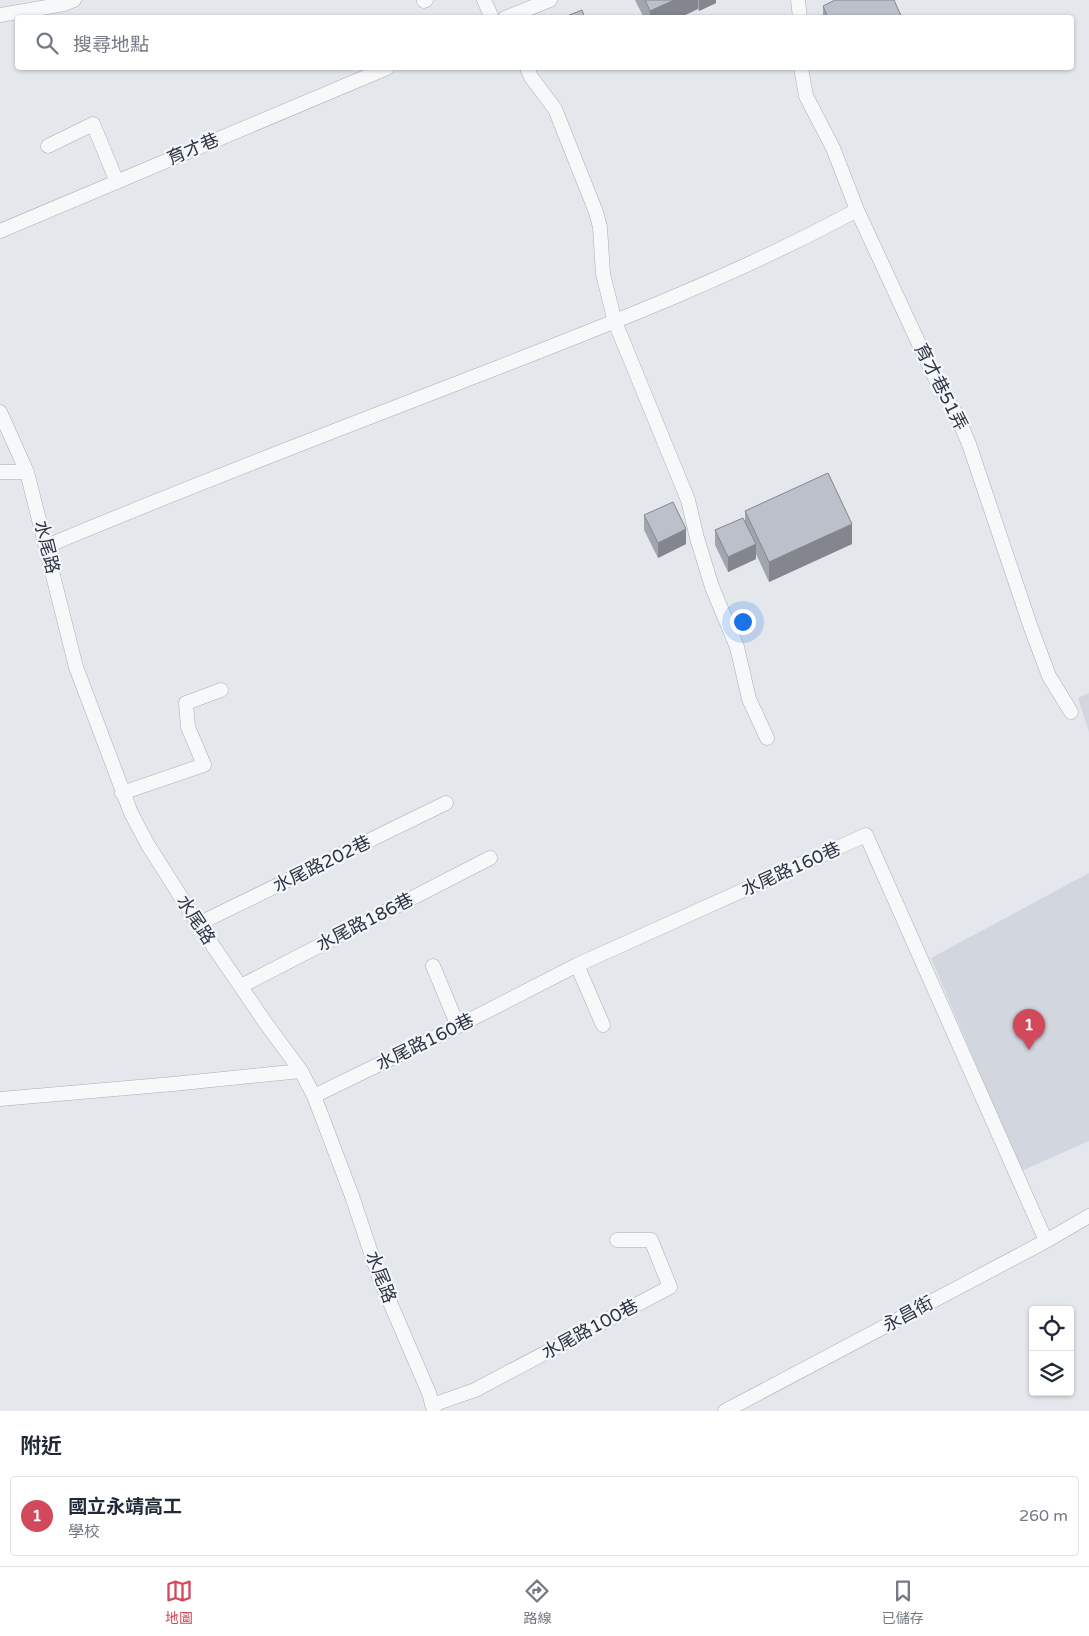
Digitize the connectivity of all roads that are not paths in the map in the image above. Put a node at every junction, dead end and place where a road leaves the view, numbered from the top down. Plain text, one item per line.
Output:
1 (74, 0) edge
2 (484, 0) edge
3 (550, 0) edge
4 (798, 0) edge
5 (1, 13) edge
6 (491, 15) edge
7 (511, 15) edge
8 (800, 15) edge
9 (382, 70) edge
10 (528, 70) edge
11 (801, 70) edge
12 (48, 146) dead end
13 (117, 182) junction
14 (857, 210) junction
15 (0, 231) edge
16 (615, 322) junction
17 (0, 412) edge
18 (0, 472) edge
19 (27, 472) junction
20 (47, 546) junction
21 (221, 690) dead end
22 (1071, 712) dead end
23 (767, 738) dead end
24 (122, 793) junction
25 (446, 803) dead end
26 (490, 858) dead end
27 (198, 924) junction
28 (577, 965) junction
29 (433, 966) dead end
30 (241, 986) junction
31 (603, 1025) dead end
32 (458, 1026) junction
33 (301, 1071) junction
34 (314, 1096) junction
35 (0, 1099) edge
36 (1089, 1216) edge
37 (617, 1240) dead end
38 (1046, 1241) junction
39 (433, 1408) edge
40 (725, 1411) edge

1 - 5 street
2 - 6 street
3 - 7 street
4 - 8 street
9 - 13 street, 育才巷
10 - 16 street
11 - 14 street, 育才巷51弄
12 - 13 street
13 - 15 street, 育才巷
14 - 16 street
14 - 22 street, 育才巷51弄
16 - 20 street
16 - 23 street
17 - 19 street, 水尾路
18 - 19 street
19 - 20 street, 水尾路
20 - 24 street, 水尾路
21 - 24 street
24 - 27 street, 水尾路
25 - 27 street, 水尾路202巷
26 - 30 street, 水尾路186巷
27 - 30 street, 水尾路
28 - 31 street
28 - 32 street, 水尾路160巷
28 - 38 street, 水尾路160巷
29 - 32 street
30 - 33 street, 水尾路
32 - 34 street, 水尾路160巷
33 - 34 street, 水尾路
33 - 35 street
34 - 39 street, 水尾路
36 - 38 street, 永昌街
37 - 39 street, 水尾路100巷
38 - 40 street, 永昌街

